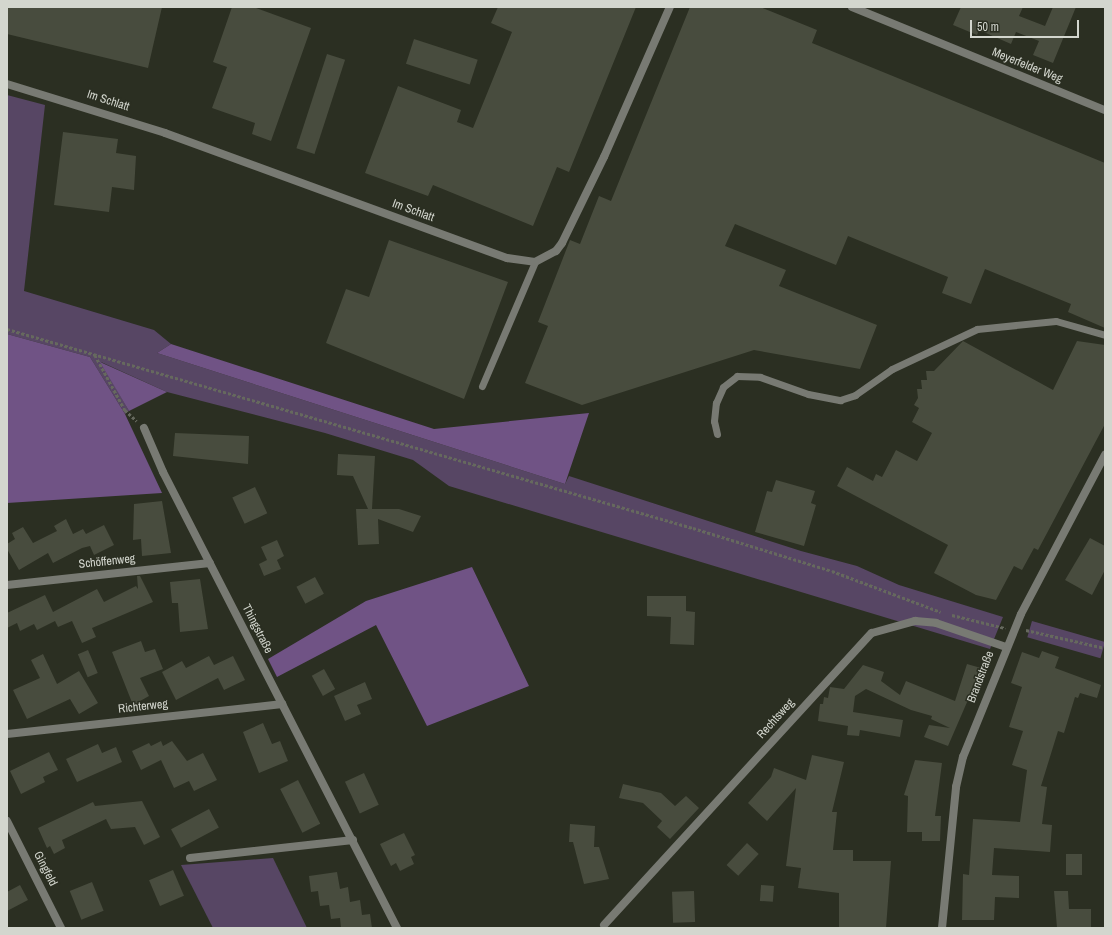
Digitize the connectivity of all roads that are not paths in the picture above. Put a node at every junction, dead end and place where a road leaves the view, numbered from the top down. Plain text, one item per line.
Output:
1 (670, 7) edge
2 (852, 7) edge
3 (7, 84) edge
4 (1105, 110) edge
5 (535, 262) junction
6 (1105, 334) edge
7 (482, 386) dead end
8 (144, 428) road end
9 (717, 434) dead end
10 (1105, 455) edge
11 (210, 563) junction
12 (7, 585) edge
13 (1006, 647) junction
14 (282, 704) junction
15 (7, 734) edge
16 (7, 822) edge
17 (353, 840) junction
18 (190, 858) dead end
19 (604, 925) dead end
20 (61, 928) edge
21 (397, 928) edge
22 (942, 928) edge

1 - 5 street
2 - 4 street, Meyerfelder Weg
3 - 5 street, Im Schlatt
5 - 7 lane
6 - 9 lane
8 - 11 street, Thingstraße
10 - 13 street, Brandstraße
11 - 12 street, Schöffenweg
11 - 14 street, Thingstraße
13 - 19 street, Rechtsweg
13 - 22 street, Brandstraße
14 - 15 street, Richterweg
14 - 17 street, Thingstraße
16 - 20 street, Gingfeld
17 - 18 street
17 - 21 street, Thingstraße

